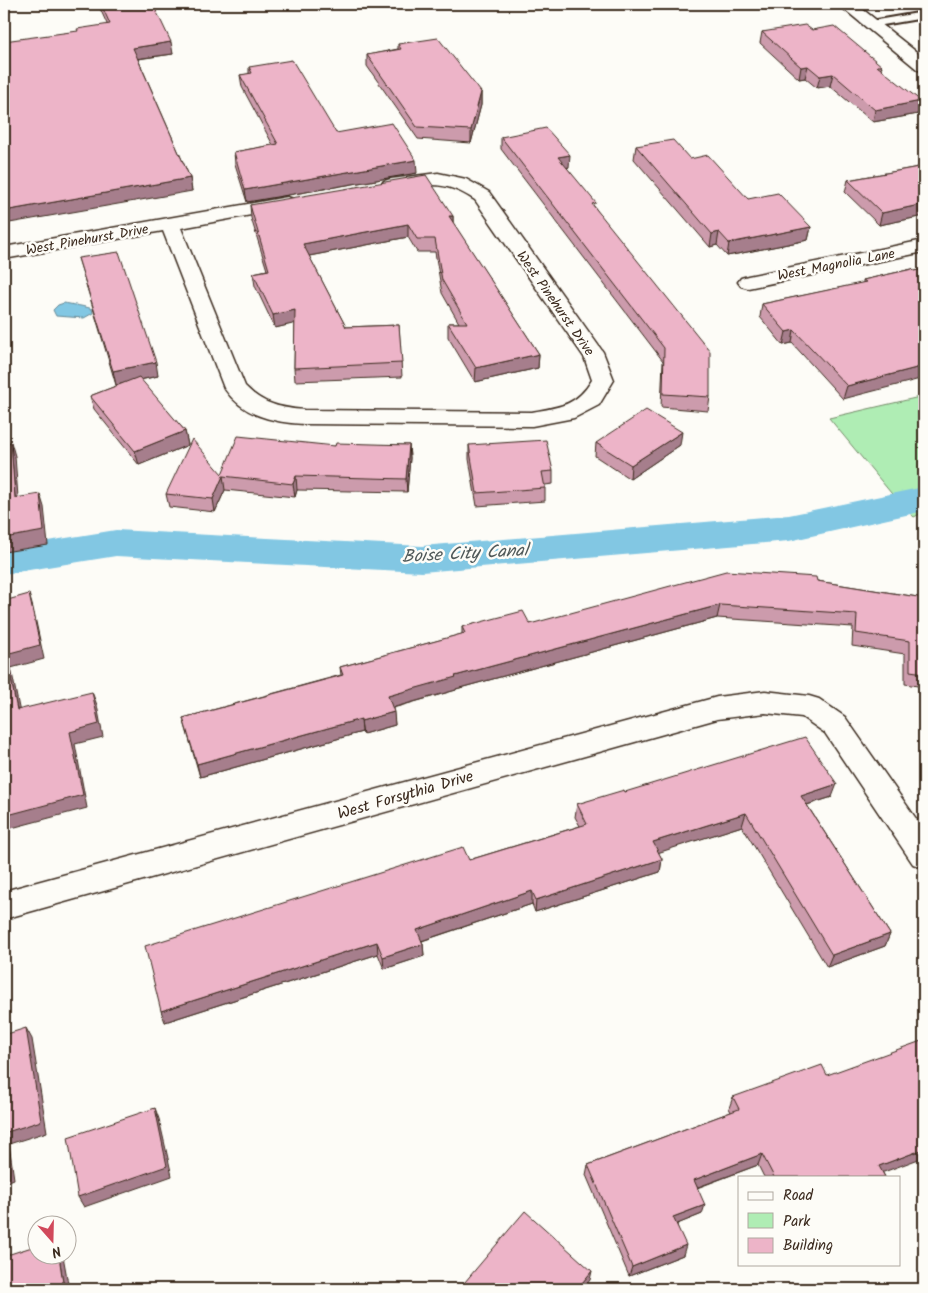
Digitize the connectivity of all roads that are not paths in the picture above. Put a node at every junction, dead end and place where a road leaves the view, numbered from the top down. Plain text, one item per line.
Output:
1 (846, 4) edge
2 (924, 15) edge
3 (871, 24) junction
4 (924, 66) edge
5 (375, 188) edge
6 (307, 200) edge
7 (170, 224) junction
8 (924, 246) edge
9 (4, 253) edge
10 (748, 282) dead end
11 (924, 855) edge
12 (4, 905) edge

1 - 3 street
2 - 3 lane
3 - 4 street
5 - 7 street, West Pinehurst Drive
6 - 7 street, West Pinehurst Drive
7 - 9 street, West Pinehurst Drive
8 - 10 street, West Magnolia Lane
11 - 12 street, West Forsythia Drive

